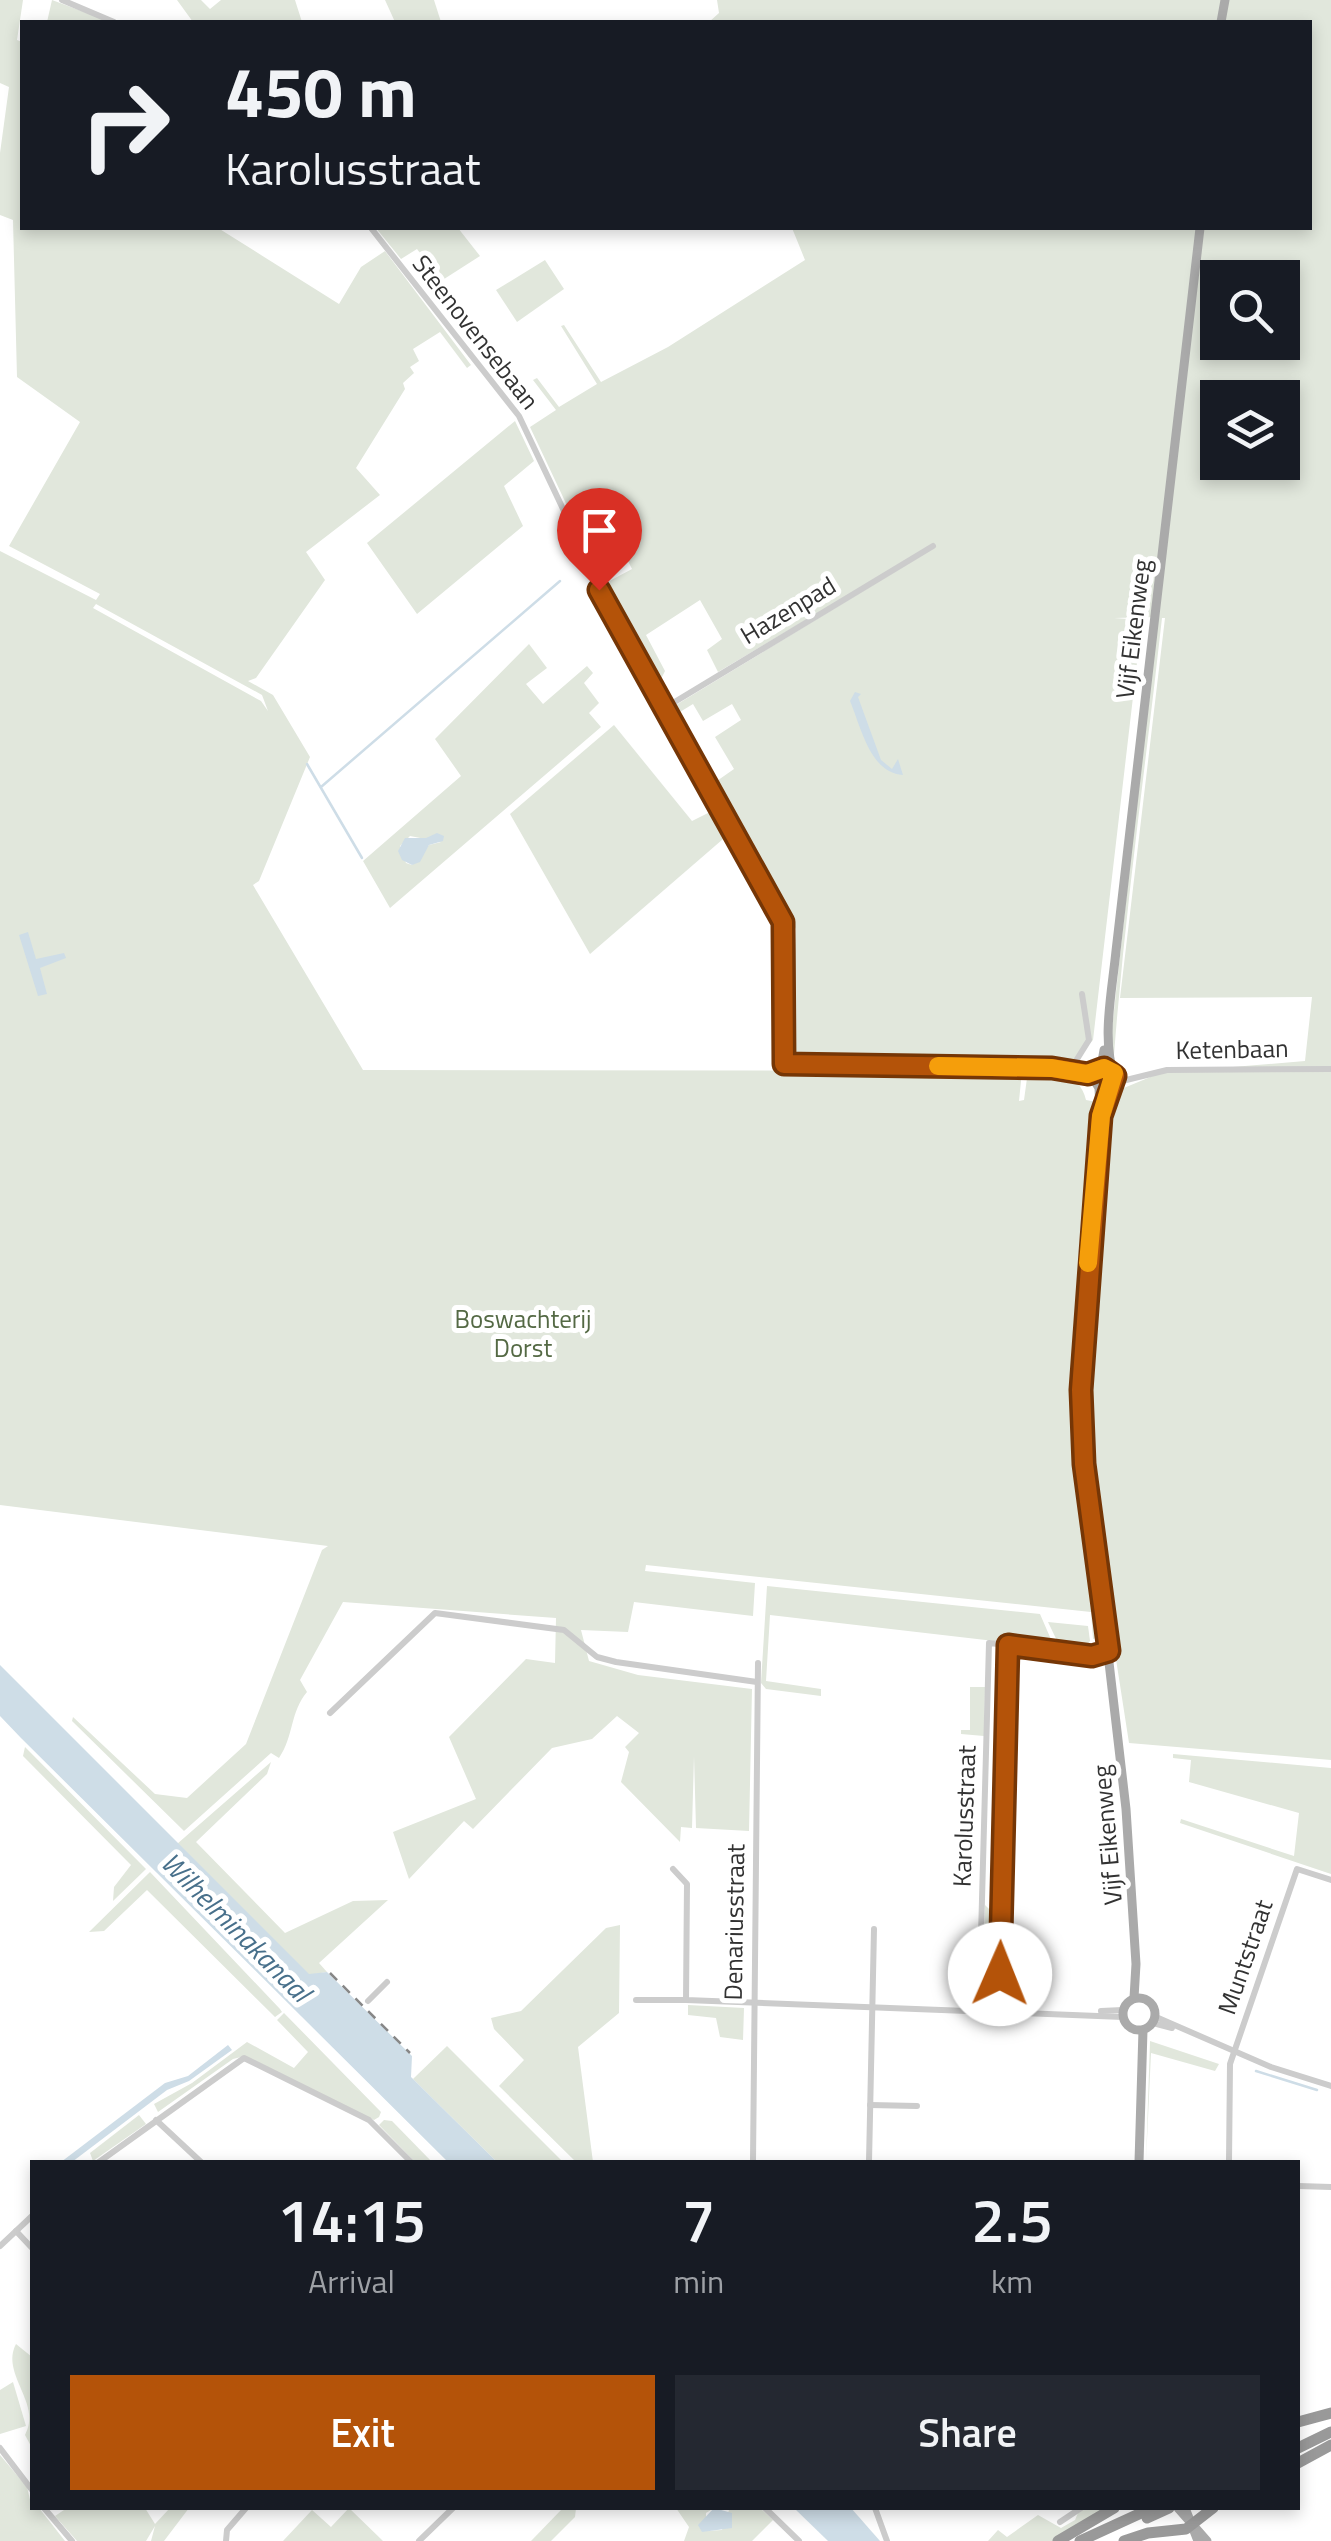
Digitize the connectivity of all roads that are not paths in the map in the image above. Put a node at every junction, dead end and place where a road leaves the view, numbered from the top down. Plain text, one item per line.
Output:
1 (62, 0) edge
2 (1226, 0) edge
3 (1224, 19) edge
4 (109, 20) edge
5 (373, 230) edge
6 (1200, 230) edge
7 (933, 546) dead end
8 (663, 708) junction
9 (1082, 994) dead end
10 (784, 1064) joint
11 (1331, 1068) edge
12 (1070, 1072) junction
13 (1104, 1078) junction
14 (1008, 1645) junction
15 (1105, 1651) junction
16 (758, 1663) dead end
17 (757, 1682) junction
18 (330, 1713) dead end
19 (673, 1869) dead end
20 (1331, 1880) edge
21 (874, 1929) dead end
22 (387, 1982) dead end
23 (1139, 1998) junction
24 (636, 2000) dead end
25 (686, 2000) junction
26 (368, 2001) dead end
27 (752, 2004) junction
28 (872, 2006) junction
29 (979, 2009) junction
30 (1000, 2010) junction
31 (1123, 2014) junction
32 (1154, 2020) junction
33 (1139, 2030) junction
34 (1233, 2050) junction
35 (1331, 2086) edge
36 (870, 2105) junction
37 (917, 2106) dead end
38 (156, 2120) junction
39 (102, 2160) edge
40 (199, 2160) edge
41 (410, 2160) edge
42 (753, 2160) edge
43 (869, 2160) edge
44 (1139, 2160) edge
45 (1229, 2160) edge
46 (1300, 2186) edge
47 (1331, 2187) edge
48 (30, 2218) edge
49 (16, 2231) junction
50 (0, 2246) edge
51 (30, 2246) edge
52 (1331, 2413) edge
53 (1300, 2421) edge
54 (1331, 2425) edge
55 (1331, 2432) edge
56 (1300, 2439) edge
57 (1331, 2445) edge
58 (1300, 2447) edge
59 (0, 2448) edge
60 (1300, 2461) edge
61 (30, 2487) edge
62 (46, 2510) edge
63 (244, 2510) edge
64 (451, 2510) edge
65 (767, 2510) edge
66 (876, 2510) edge
67 (1079, 2510) edge
68 (1111, 2510) edge
69 (1148, 2510) edge
70 (1166, 2510) edge
71 (1186, 2510) edge
72 (1211, 2510) edge
73 (1060, 2522) dead end
74 (1192, 2523) junction
75 (72, 2541) edge
76 (226, 2541) edge
77 (419, 2541) edge
78 (799, 2541) edge
79 (887, 2541) edge
80 (1058, 2541) edge
81 (1080, 2541) edge
82 (1098, 2541) edge
83 (1124, 2541) edge
84 (1198, 2541) edge
85 (1207, 2541) edge

1 - 4 street
2 - 3 main road
5 - 8 street, Steenovensebaan
6 - 13 main road, Vijf Eikenweg
7 - 8 street, Hazenpad
8 - 10 street, Steenovensebaan
9 - 12 street
10 - 12 street, Ketenbaan
11 - 13 street, Ketenbaan
12 - 13 street, Ketenbaan
13 - 15 main road, Vijf Eikenweg
14 - 15 street
14 - 29 street, Karolusstraat
14 - 30 street, Karolusstraat
15 - 23 main road, Vijf Eikenweg
16 - 17 street, Denariusstraat
17 - 18 street
17 - 27 street, Denariusstraat
19 - 25 street
20 - 34 street, Muntstraat
21 - 28 street
22 - 26 street
23 - 31 main road
23 - 32 main road
24 - 25 street
25 - 27 street
27 - 28 street
27 - 42 street, Denariusstraat
28 - 29 street
28 - 36 street
29 - 30 street
30 - 31 street
31 - 33 main road
32 - 33 main road
32 - 34 street
33 - 44 main road
34 - 35 street, Muntstraat
34 - 45 street
36 - 37 street
36 - 43 street
38 - 39 street
38 - 40 street
38 - 41 street
46 - 47 street
48 - 49 street
49 - 50 street
49 - 51 street
52 - 53 highway
54 - 56 highway
55 - 58 highway
57 - 60 highway
59 - 61 street
62 - 75 street
63 - 76 street
64 - 77 street
65 - 78 street
66 - 79 street
67 - 73 street
68 - 80 highway
69 - 81 highway
70 - 82 highway
71 - 74 main road
72 - 74 highway
74 - 83 highway
74 - 84 main road
74 - 85 main road

